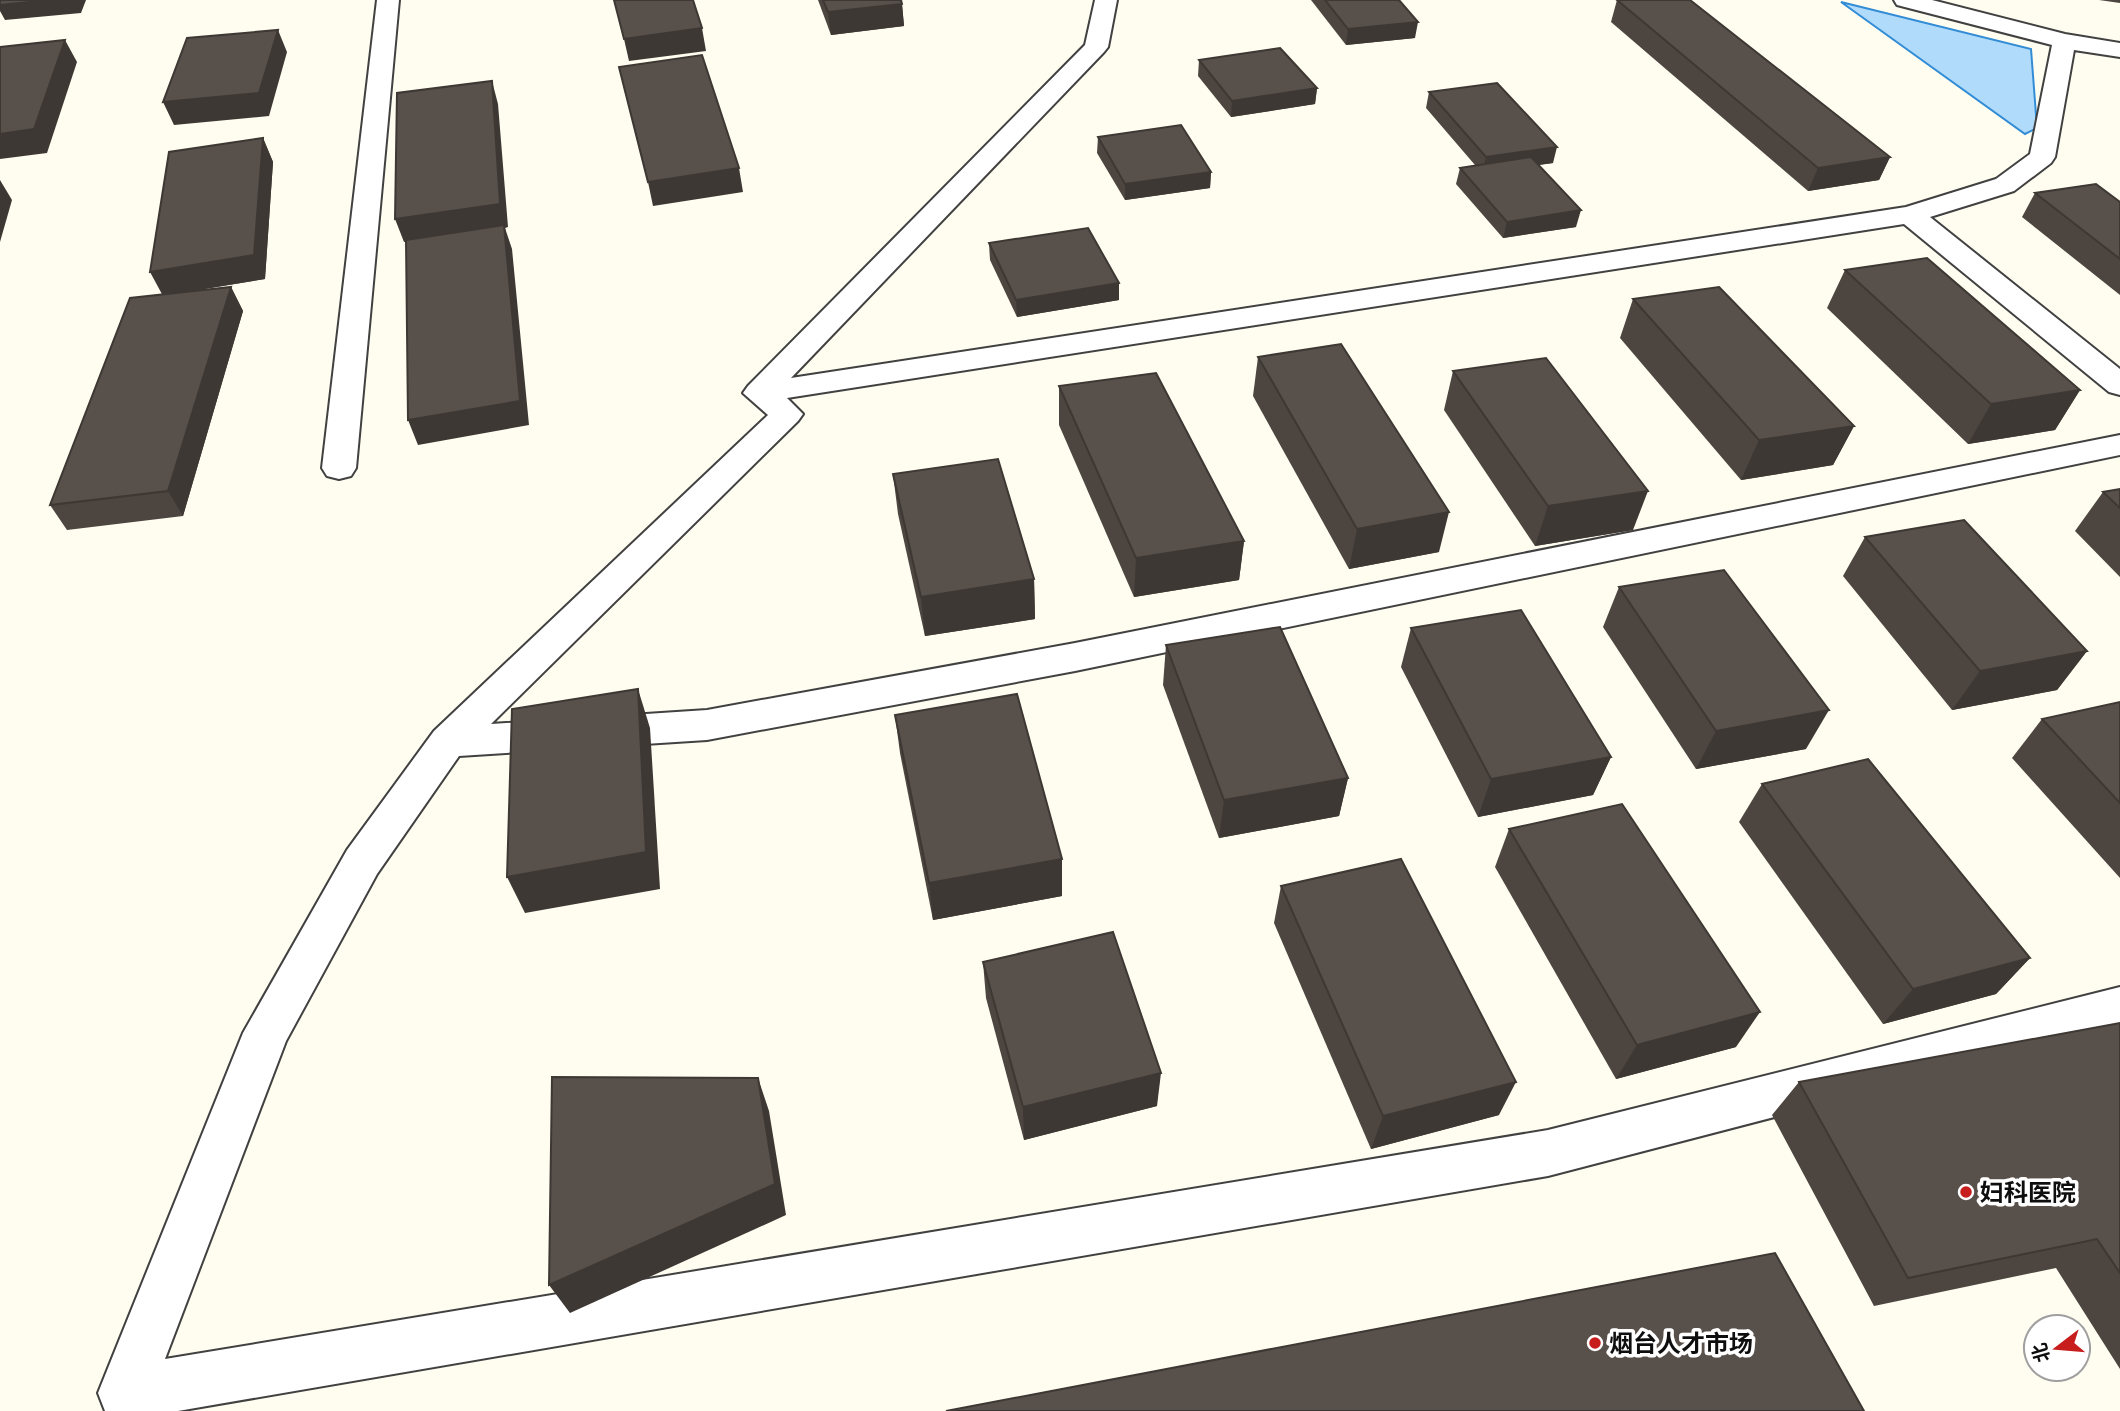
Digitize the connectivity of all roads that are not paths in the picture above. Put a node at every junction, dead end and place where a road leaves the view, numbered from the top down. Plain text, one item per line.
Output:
1 (388, 0) edge
2 (1107, 0) edge
3 (1905, 0) edge
4 (2064, 41) junction
5 (2120, 50) edge
6 (1910, 215) junction
7 (2120, 385) edge
8 (760, 393) junction
9 (2120, 444) edge
10 (339, 468) dead end
11 (448, 742) junction
12 (2120, 1007) edge

1 - 10 street
2 - 8 street
3 - 4 street
4 - 5 street
4 - 6 street
6 - 7 street
6 - 8 street
8 - 11 street
9 - 11 street
11 - 12 street

